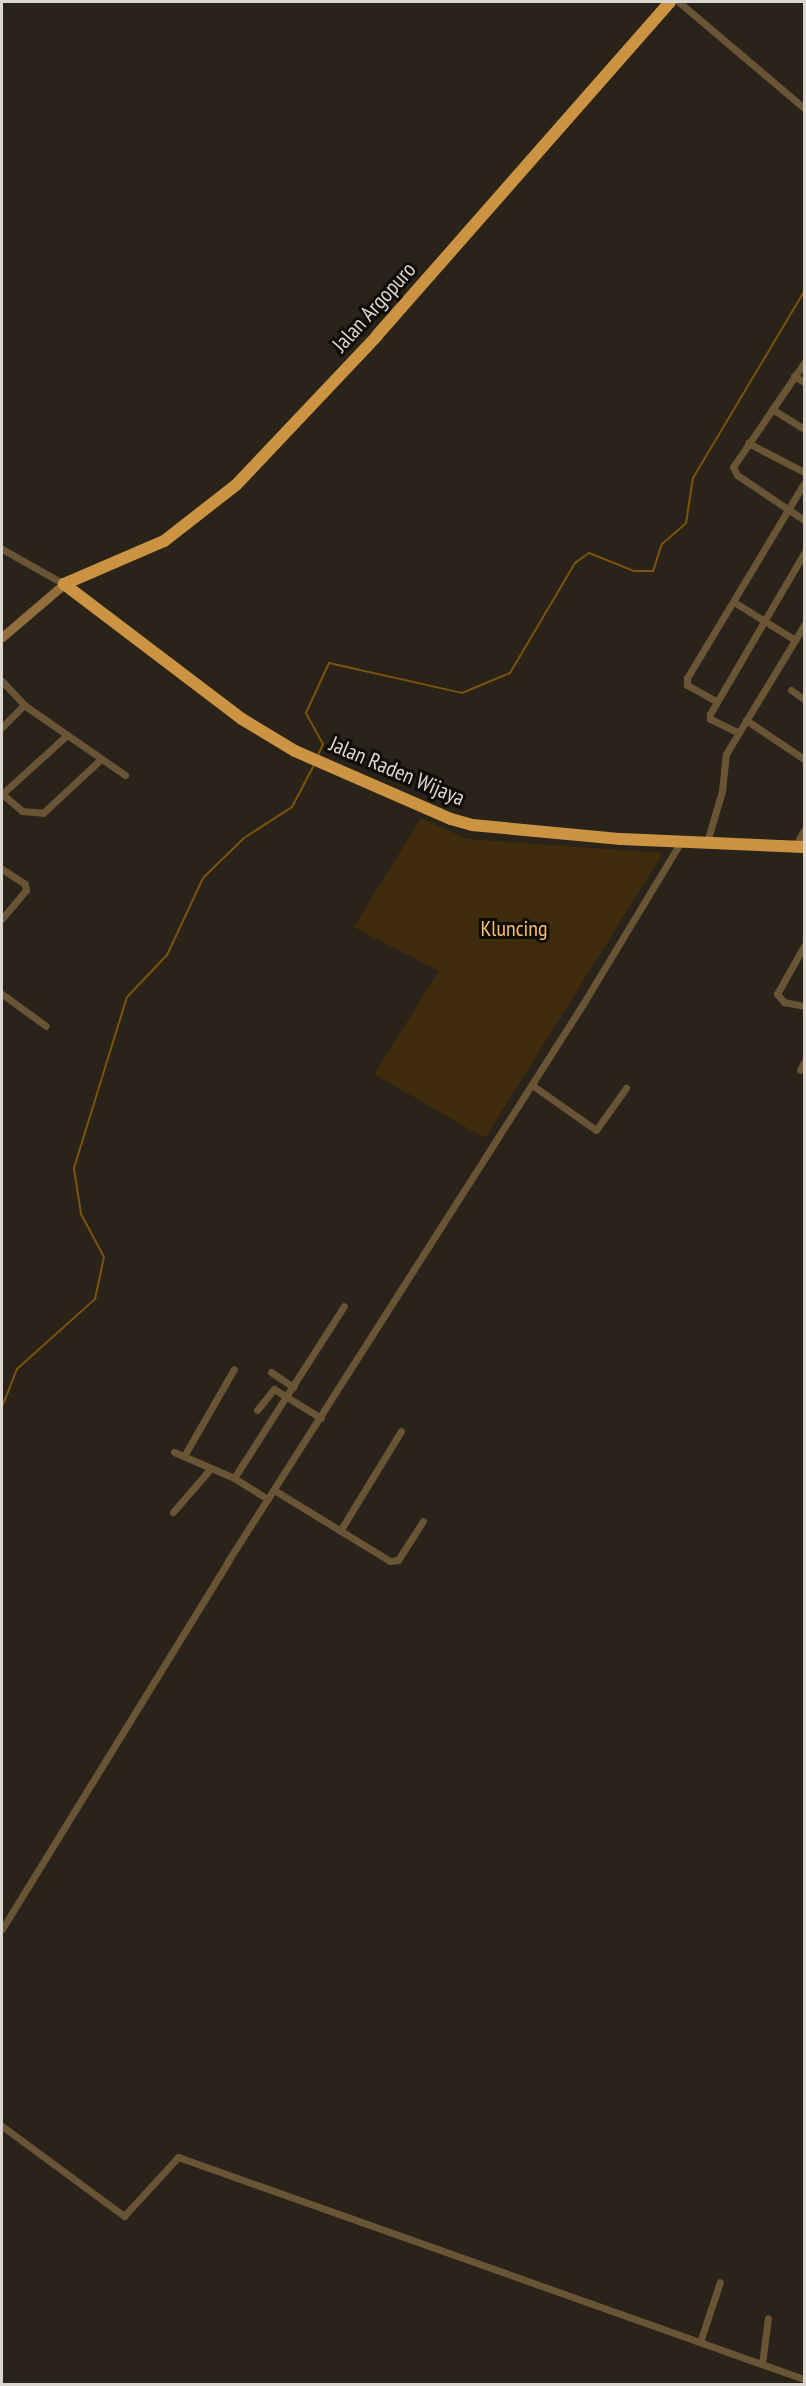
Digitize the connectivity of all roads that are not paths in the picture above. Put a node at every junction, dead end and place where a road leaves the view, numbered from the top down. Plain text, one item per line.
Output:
1 (670, 2) edge
2 (679, 2) edge
3 (804, 108) edge
4 (804, 363) edge
5 (794, 376) junction
6 (804, 382) edge
7 (772, 409) junction
8 (804, 429) edge
9 (748, 443) junction
10 (804, 472) edge
11 (804, 483) edge
12 (788, 510) junction
13 (804, 520) edge
14 (2, 549) edge
15 (804, 553) edge
16 (64, 584) junction
17 (734, 602) junction
18 (766, 621) junction
19 (804, 625) edge
20 (2, 637) edge
21 (795, 640) junction
22 (2, 681) edge
23 (791, 690) dead end
24 (804, 699) edge
25 (716, 701) junction
26 (24, 705) junction
27 (746, 720) junction
28 (2, 727) edge
29 (737, 732) junction
30 (67, 735) junction
31 (101, 759) junction
32 (804, 759) edge
33 (125, 775) dead end
34 (2, 794) edge
35 (804, 831) edge
36 (707, 842) junction
37 (680, 843) junction
38 (800, 847) edge
39 (2, 869) edge
40 (2, 919) edge
41 (804, 946) edge
42 (804, 962) edge
43 (794, 964) junction
44 (2, 994) edge
45 (804, 1006) edge
46 (46, 1026) dead end
47 (804, 1062) edge
48 (800, 1070) dead end
49 (532, 1085) junction
50 (626, 1088) dead end
51 (345, 1306) dead end
52 (234, 1369) dead end
53 (271, 1372) dead end
54 (293, 1387) junction
55 (288, 1396) junction
56 (257, 1410) dead end
57 (321, 1418) junction
58 (401, 1431) dead end
59 (174, 1452) dead end
60 (184, 1456) junction
61 (211, 1468) junction
62 (234, 1478) junction
63 (274, 1490) junction
64 (268, 1498) junction
65 (173, 1512) dead end
66 (423, 1521) dead end
67 (340, 1531) junction
68 (2, 1929) edge
69 (2, 2126) edge
70 (720, 2282) dead end
71 (768, 2319) dead end
72 (700, 2342) junction
73 (762, 2364) junction
74 (804, 2379) edge

1 - 16 highway, Jalan Argopuro
2 - 3 street
4 - 5 street
5 - 6 street
5 - 7 street
7 - 8 street
7 - 9 street
9 - 10 street
9 - 12 street
11 - 12 street
12 - 13 street
12 - 17 street
14 - 16 street
15 - 18 street
16 - 20 street
16 - 37 highway, Jalan Raden Wijaya
17 - 18 street
17 - 25 street
18 - 21 street
18 - 25 street
19 - 21 street
21 - 27 street
22 - 26 street
23 - 24 street
25 - 29 street
26 - 28 street
26 - 30 street
27 - 29 street
27 - 32 street
29 - 36 street
30 - 31 street
30 - 34 street
31 - 33 street
31 - 34 street
35 - 38 street
36 - 37 highway, Jalan Raden Wijaya
36 - 38 highway, Jalan Raden Wijaya
37 - 49 street
39 - 40 street
41 - 43 street
42 - 43 street
43 - 45 street
44 - 46 street
47 - 48 street
49 - 50 street
49 - 57 street
51 - 54 street
52 - 60 street
53 - 54 street
54 - 55 street
55 - 56 street
55 - 57 street
55 - 62 street
57 - 63 street
58 - 67 street
59 - 60 street
60 - 61 street
61 - 62 street
61 - 65 street
62 - 64 street
63 - 64 street
63 - 67 street
64 - 68 street
66 - 67 street
69 - 72 street
70 - 72 street
71 - 73 street
72 - 73 street
73 - 74 street

